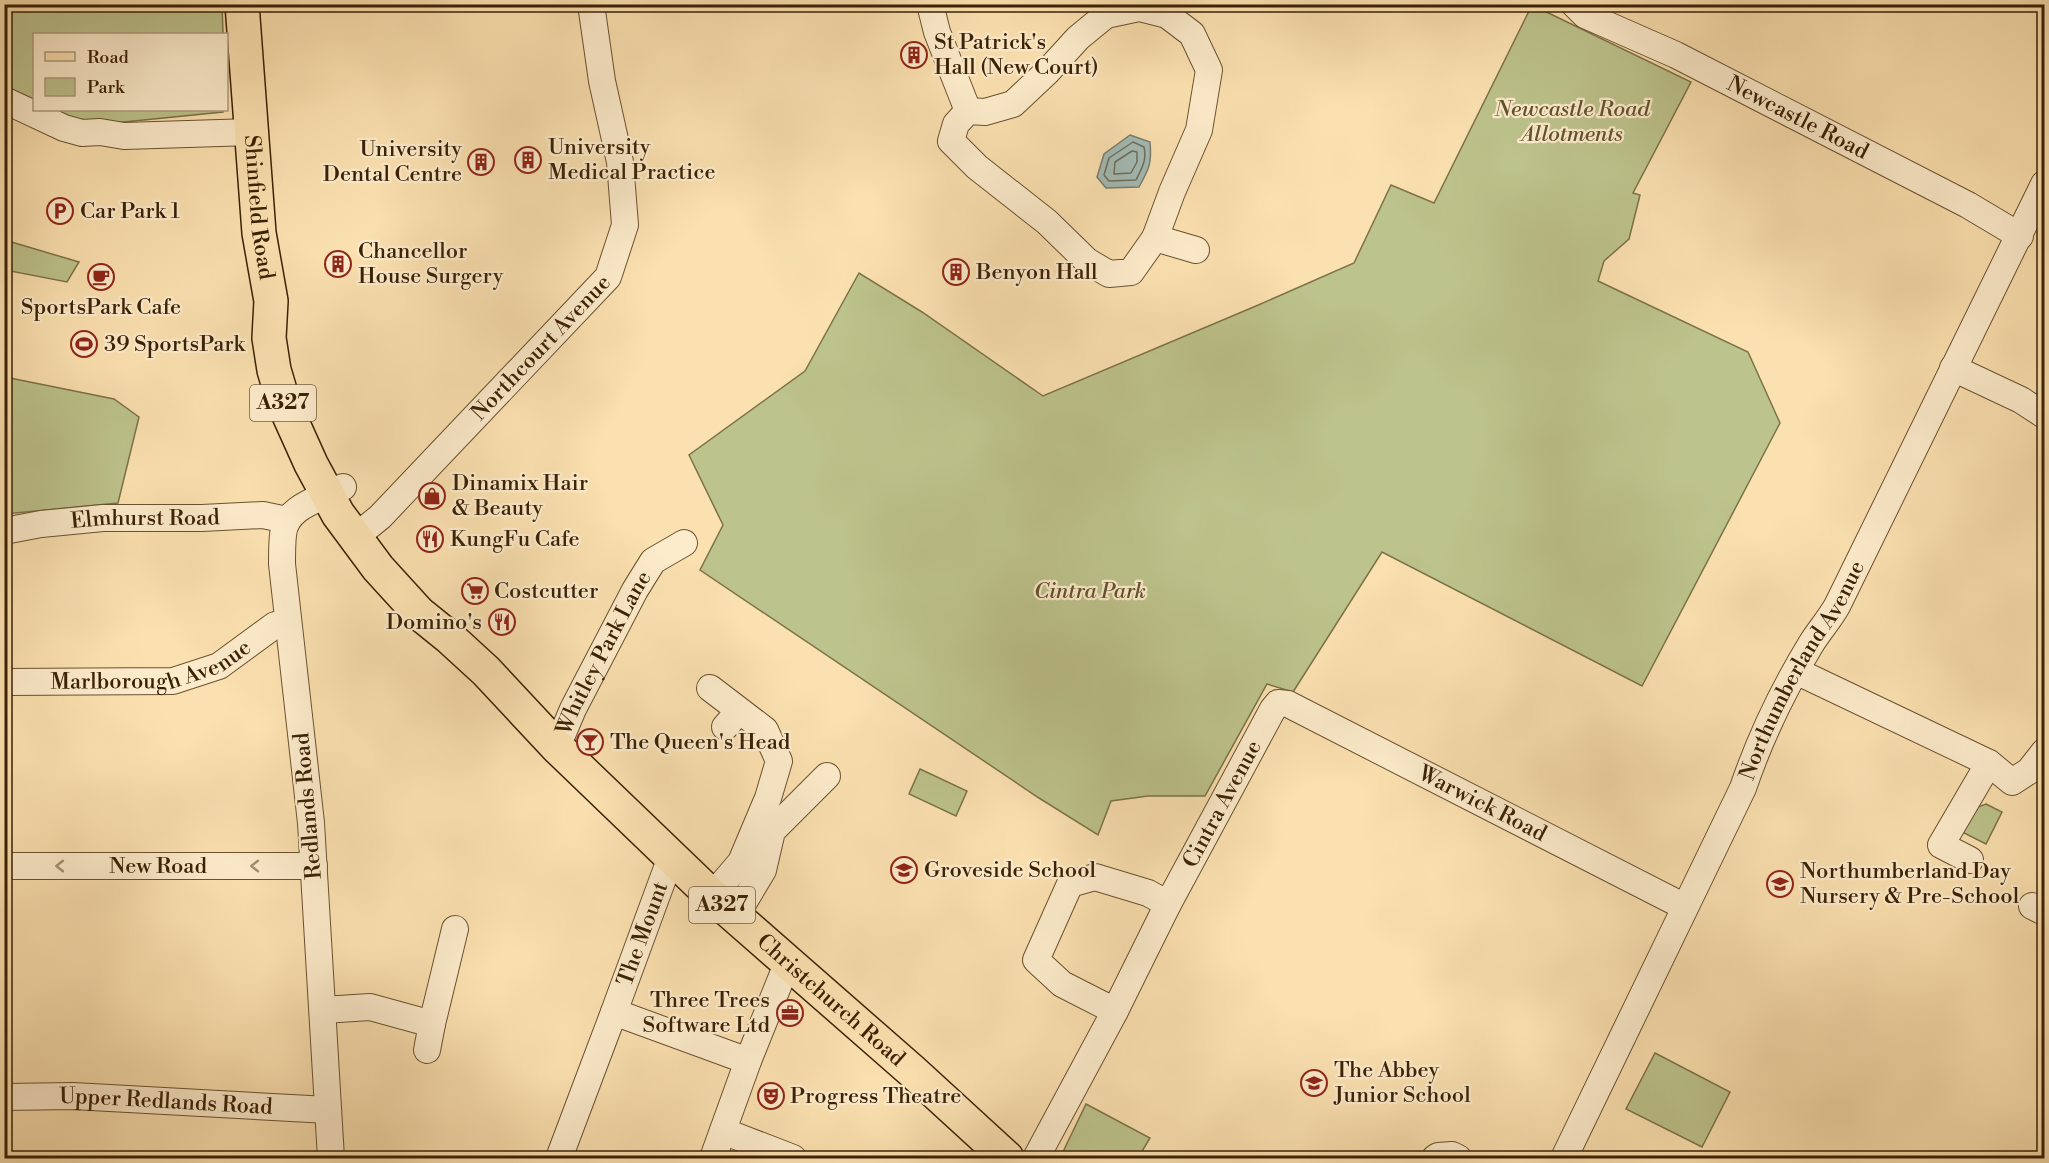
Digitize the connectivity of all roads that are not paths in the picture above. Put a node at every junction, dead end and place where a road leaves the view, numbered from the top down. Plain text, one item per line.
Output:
1 (242, 4) edge
2 (591, 4) edge
3 (930, 4) edge
4 (1574, 4) edge
5 (4, 100) edge
6 (968, 111) junction
7 (251, 123) junction
8 (2044, 184) edge
9 (2020, 236) junction
10 (1155, 238) junction
11 (1196, 250) dead end
12 (1953, 368) junction
13 (2044, 415) edge
14 (335, 492) junction
15 (287, 520) junction
16 (4, 531) edge
17 (362, 532) junction
18 (684, 543) dead end
19 (288, 623) junction
20 (1796, 671) junction
21 (4, 682) edge
22 (710, 688) dead end
23 (1278, 703) joint
24 (557, 747) junction
25 (2044, 752) edge
26 (1989, 763) junction
27 (827, 776) dead end
28 (671, 857) junction
29 (1970, 860) dead end
30 (4, 866) edge
31 (314, 866) junction
32 (1168, 904) junction
33 (723, 907) junction
34 (1685, 907) junction
35 (454, 929) dead end
36 (787, 964) junction
37 (323, 1010) junction
38 (1115, 1011) junction
39 (614, 1012) junction
40 (432, 1024) junction
41 (427, 1050) dead end
42 (748, 1061) junction
43 (4, 1097) edge
44 (328, 1110) junction
45 (723, 1131) junction
46 (331, 1158) edge
47 (559, 1158) edge
48 (713, 1158) edge
49 (794, 1158) edge
50 (1007, 1158) edge
51 (1036, 1158) edge
52 (1564, 1158) edge

1 - 7 main road, Shinfield Road / A327
2 - 17 street, Northcourt Avenue
3 - 6 street
4 - 9 street, Newcastle Road
5 - 7 street
6 - 10 street
6 - 10 street
7 - 14 main road, Shinfield Road / A327
8 - 9 street, Northumberland Avenue
9 - 12 street, Northumberland Avenue
10 - 11 street
12 - 13 street
12 - 20 street, Northumberland Avenue
14 - 15 street
14 - 17 main road, Christchurch Road / A327
15 - 16 street, Elmhurst Road
15 - 19 street, Redlands Road
17 - 24 main road, Christchurch Road / A327
18 - 24 street, Whitley Park Lane
19 - 21 street, Marlborough Avenue
19 - 31 street, Redlands Road
20 - 26 street
20 - 34 street, Northumberland Avenue
22 - 33 street
23 - 32 street, Cintra Avenue
23 - 34 street, Warwick Road
24 - 28 main road, Christchurch Road / A327
25 - 26 street
26 - 29 street
27 - 33 street
28 - 33 main road, Christchurch Road / A327
28 - 39 street, The Mount
31 -> 30 street, New Road
31 - 37 street, Redlands Road
32 - 38 street, Cintra Avenue
32 - 38 street
33 - 36 main road, Christchurch Road / A327
34 - 52 street, Northumberland Avenue
35 - 40 street
36 - 42 street
36 - 50 main road, Christchurch Road / A327
37 - 40 street
37 - 44 street, Redlands Road
38 - 51 street, Cintra Avenue
39 - 42 street, The Mount
39 - 47 street, The Mount
40 - 41 street
42 - 45 street
43 - 44 street, Upper Redlands Road
44 - 46 street, Redlands Road
45 - 48 street
45 - 49 street

